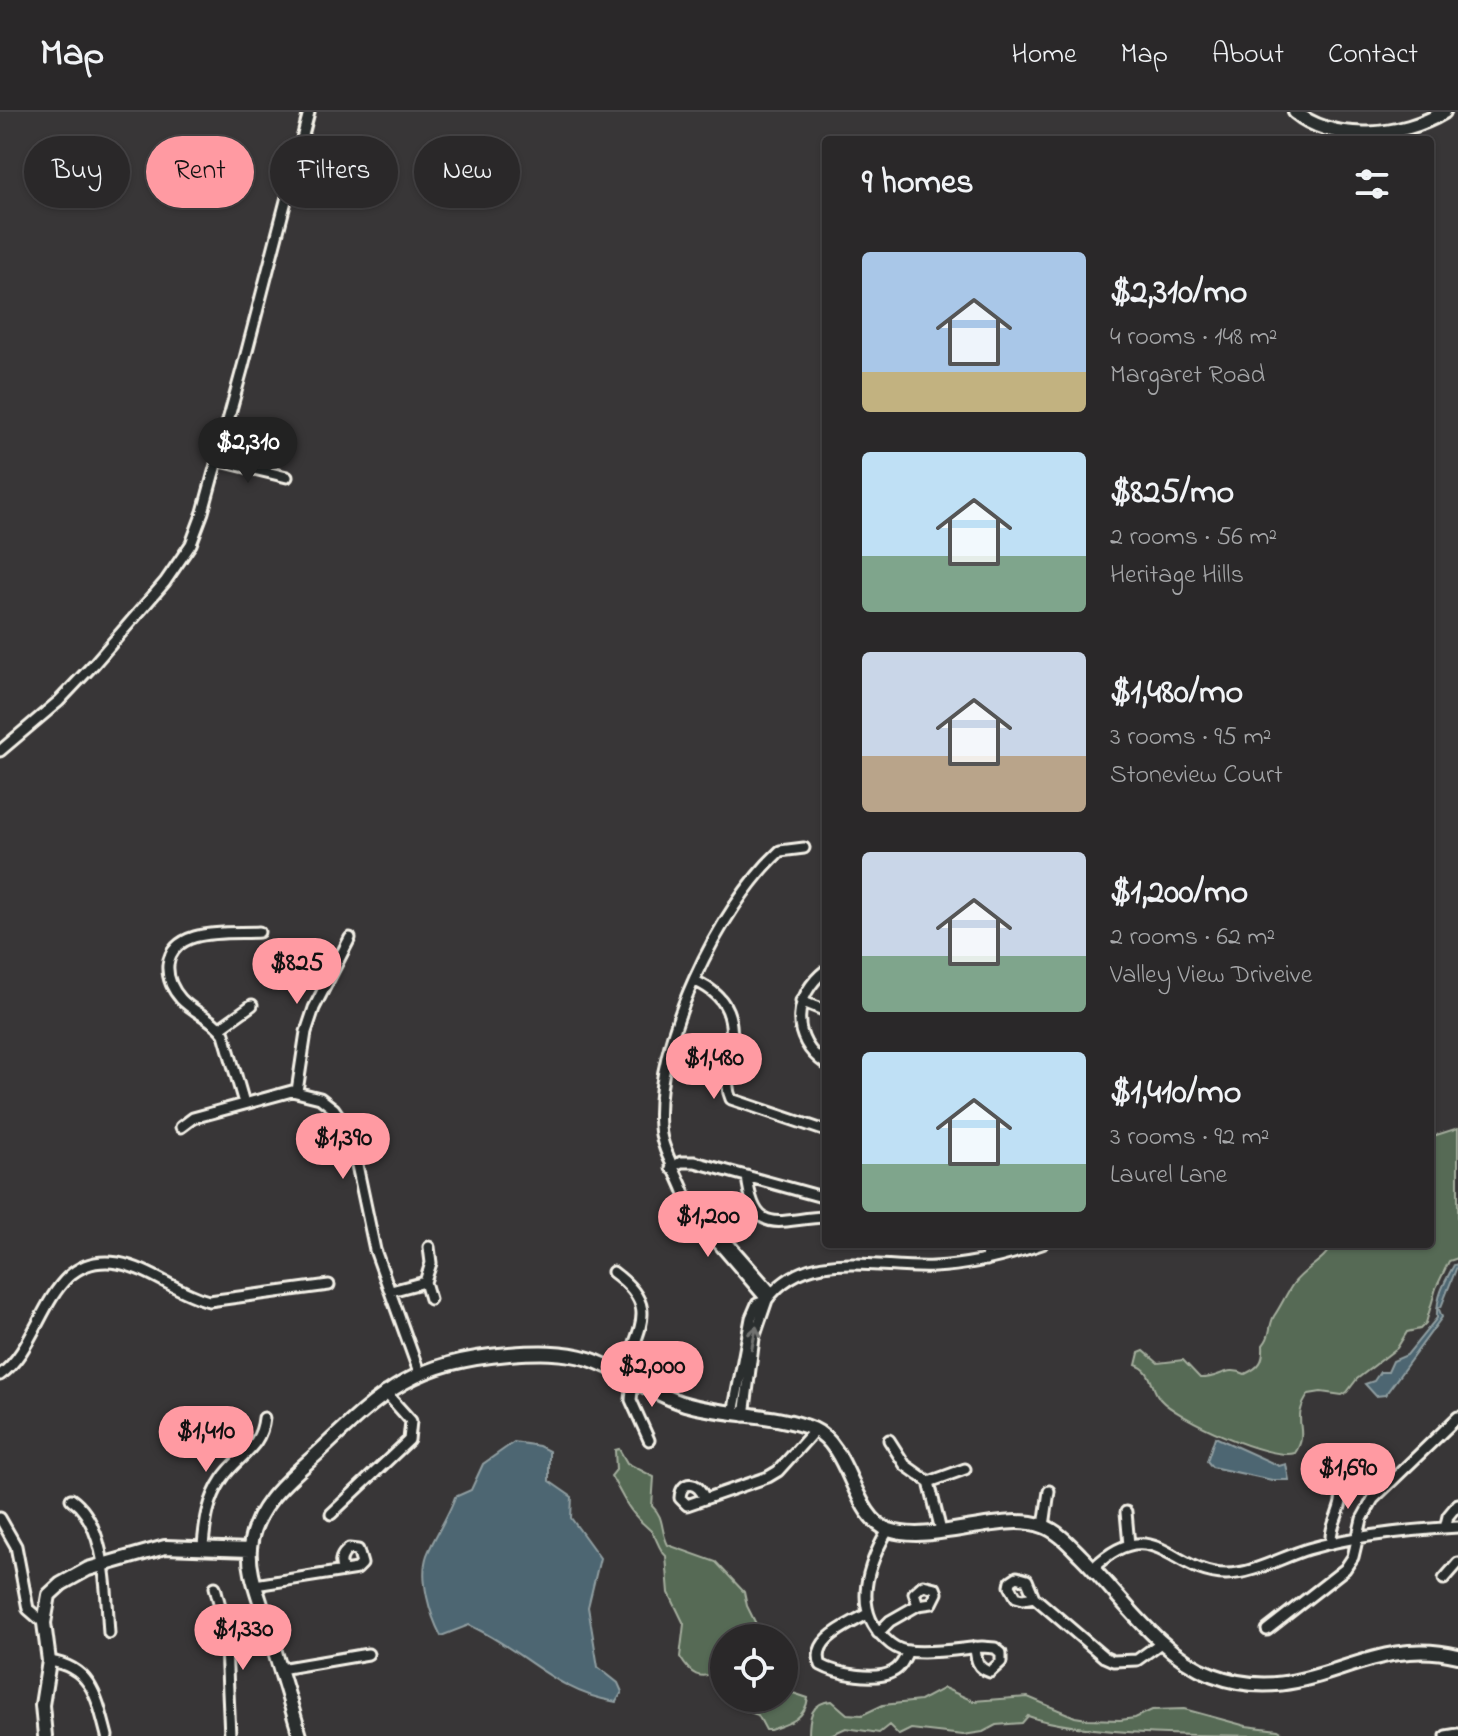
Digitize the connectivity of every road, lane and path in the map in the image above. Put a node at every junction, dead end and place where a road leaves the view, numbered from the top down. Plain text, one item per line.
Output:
1 (309, 112) edge
2 (1295, 112) edge
3 (1444, 112) edge
4 (217, 460) junction
5 (287, 477) dead end
6 (0, 751) edge
7 (804, 848) dead end
8 (259, 932) dead end
9 (350, 938) dead end
10 (822, 974) edge
11 (695, 981) junction
12 (801, 1001) junction
13 (252, 1005) dead end
14 (822, 1009) edge
15 (220, 1028) junction
16 (822, 1060) edge
17 (297, 1091) junction
18 (244, 1103) junction
19 (181, 1127) dead end
20 (822, 1130) edge
21 (671, 1168) junction
22 (747, 1176) junction
23 (822, 1197) edge
24 (822, 1217) edge
25 (429, 1247) dead end
26 (986, 1248) edge
27 (1028, 1248) edge
28 (987, 1260) junction
29 (613, 1272) dead end
30 (425, 1282) junction
31 (329, 1285) dead end
32 (391, 1291) junction
33 (769, 1296) junction
34 (430, 1299) dead end
35 (419, 1372) junction
36 (621, 1373) junction
37 (0, 1375) edge
38 (633, 1380) junction
39 (385, 1392) junction
40 (738, 1415) junction
41 (1458, 1417) edge
42 (264, 1418) dead end
43 (815, 1430) junction
44 (649, 1440) dead end
45 (889, 1440) dead end
46 (965, 1469) dead end
47 (1318, 1477) dead end
48 (929, 1482) junction
49 (1049, 1491) dead end
50 (704, 1498) dead end
51 (71, 1499) dead end
52 (1458, 1504) edge
53 (1126, 1512) dead end
54 (331, 1514) dead end
55 (0, 1518) edge
56 (1044, 1526) junction
57 (1458, 1527) edge
58 (1445, 1528) junction
59 (888, 1530) junction
60 (941, 1531) junction
61 (1359, 1538) junction
62 (1331, 1543) junction
63 (1129, 1545) junction
64 (203, 1546) junction
65 (250, 1550) junction
66 (1458, 1563) edge
67 (104, 1565) junction
68 (1093, 1568) junction
69 (343, 1570) dead end
70 (1444, 1579) dead end
71 (255, 1585) junction
72 (215, 1587) dead end
73 (1034, 1597) dead end
74 (918, 1605) dead end
75 (263, 1613) junction
76 (867, 1614) junction
77 (44, 1623) junction
78 (225, 1625) junction
79 (1267, 1630) dead end
80 (109, 1633) dead end
81 (878, 1633) junction
82 (1162, 1642) junction
83 (975, 1647) dead end
84 (908, 1651) junction
85 (368, 1654) dead end
86 (1458, 1656) edge
87 (49, 1661) junction
88 (280, 1669) junction
89 (1458, 1734) edge
90 (45, 1736) edge
91 (107, 1736) edge
92 (230, 1736) edge
93 (300, 1736) edge
94 (1446, 1736) edge

1 - 4 street
2 - 3 street
4 - 5 street
4 - 6 street
7 - 11 street
8 - 15 street
9 - 17 street
10 - 12 street
11 - 20 street
11 - 21 street
12 - 14 street
12 - 16 street
13 - 15 street
15 - 18 street
17 - 18 street
17 - 32 street
18 - 19 street
21 - 22 street
21 - 33 street
22 - 23 street
22 - 24 street
25 - 30 street
26 - 28 street
27 - 28 street
28 - 33 street
29 - 36 street
30 - 32 street
30 - 34 street
31 - 37 street
32 - 35 street
33 - 40 street
35 - 36 street
35 - 39 street
36 - 38 street
38 - 40 street
38 - 44 street
39 - 54 street
39 - 65 street
40 - 43 street
41 - 61 street
42 - 64 street
43 - 50 street
43 - 59 street
45 - 48 street
46 - 48 street
47 - 62 street
48 - 60 street
49 - 56 street
51 - 67 street
52 - 58 street
53 - 63 street
55 - 77 street
56 - 60 street
56 - 68 street
57 - 58 street
58 - 61 street
59 - 60 street
59 - 76 street
61 - 62 street
61 - 79 street
62 - 63 street
63 - 68 street
64 - 65 street
64 - 67 street
65 - 71 street
66 - 70 street
67 - 77 street
67 - 80 street
68 - 82 street
69 - 71 street
71 - 75 street
72 - 78 street
73 - 82 street
74 - 81 street
75 - 78 street
75 - 88 street
76 - 81 street
76 - 84 street
77 - 87 street
78 - 92 street
81 - 84 street
82 - 86 street
83 - 84 street
85 - 88 street
87 - 90 street
87 - 91 street
88 - 93 street
89 - 94 street

